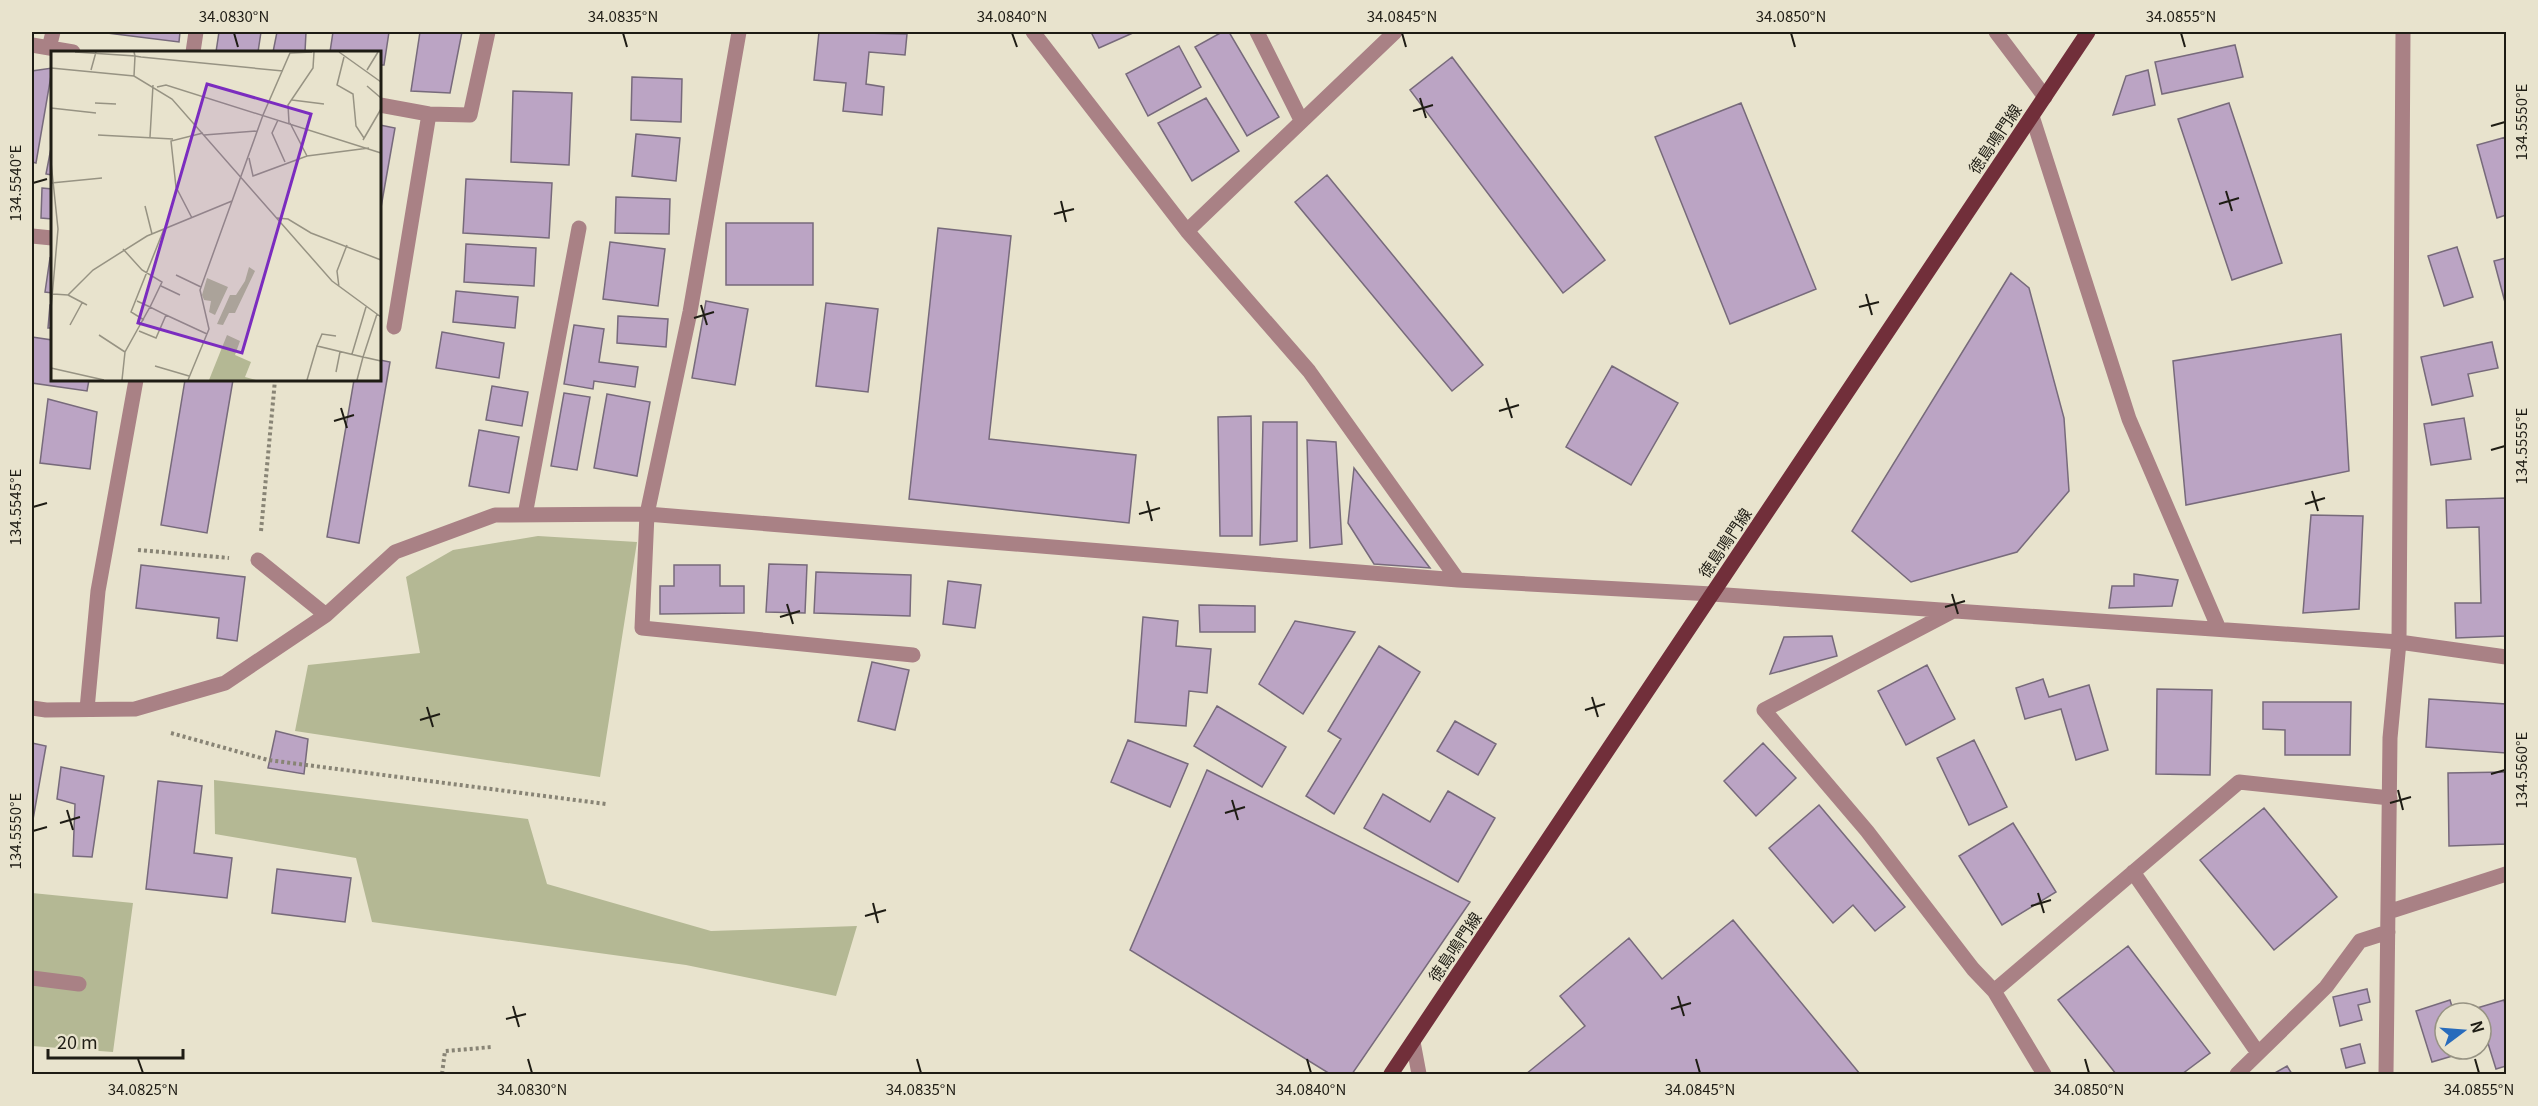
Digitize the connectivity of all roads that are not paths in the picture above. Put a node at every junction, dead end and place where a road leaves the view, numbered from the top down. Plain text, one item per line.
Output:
1 (53, 32) edge
2 (196, 32) edge
3 (488, 32) edge
4 (739, 32) edge
5 (1033, 32) edge
6 (1257, 32) edge
7 (1395, 32) edge
8 (1996, 32) edge
9 (2088, 32) edge
10 (2403, 32) edge
11 (32, 45) edge
12 (49, 48) junction
13 (67, 51) edge
14 (194, 51) edge
15 (2045, 97) junction
16 (381, 105) edge
17 (429, 114) junction
18 (2032, 116) junction
19 (1301, 120) junction
20 (579, 228) dead end
21 (1187, 231) junction
22 (32, 236) edge
23 (51, 238) edge
24 (394, 327) dead end
25 (136, 381) edge
26 (647, 514) junction
27 (525, 515) junction
28 (258, 560) road end
29 (1458, 580) junction
30 (1712, 594) junction
31 (1953, 611) junction
32 (326, 615) junction
33 (2219, 629) junction
34 (2399, 642) junction
35 (913, 654) dead end
36 (2506, 657) edge
37 (32, 708) edge
38 (87, 709) junction
39 (2390, 798) junction
40 (2133, 872) junction
41 (2506, 874) edge
42 (2388, 912) junction
43 (2388, 932) junction
44 (32, 978) edge
45 (79, 984) dead end
46 (1994, 991) junction
47 (1413, 1042) junction
48 (2258, 1053) junction
49 (1391, 1074) edge
50 (1419, 1074) edge
51 (2044, 1074) edge
52 (2237, 1074) edge
53 (2386, 1074) edge

1 - 12 street
2 - 14 street
3 - 17 street
4 - 26 street
5 - 21 street
6 - 19 street
7 - 19 street
8 - 15 street
9 - 15 main road, 徳島鳴門線
10 - 34 street
11 - 12 street
12 - 13 street
15 - 18 main road, 徳島鳴門線
16 - 17 street
17 - 24 street
18 - 30 main road, 徳島鳴門線
18 - 33 street
19 - 21 street
20 - 27 street
21 - 29 street
22 - 23 street
25 - 38 street
26 - 27 street
26 - 29 street
26 - 35 street
27 - 32 street
28 - 32 street
29 - 30 street
30 - 31 street
30 - 47 main road, 徳島鳴門線
31 - 33 street
31 - 46 street
32 - 38 street
33 - 34 street
34 - 36 street
34 - 39 street
37 - 38 street
39 - 40 street
39 - 42 street
40 - 46 street
40 - 48 street
41 - 42 street
42 - 43 street
43 - 48 street
43 - 53 street
44 - 45 street
46 - 51 street
47 - 49 main road, 徳島鳴門線
47 - 50 street
48 - 52 street

